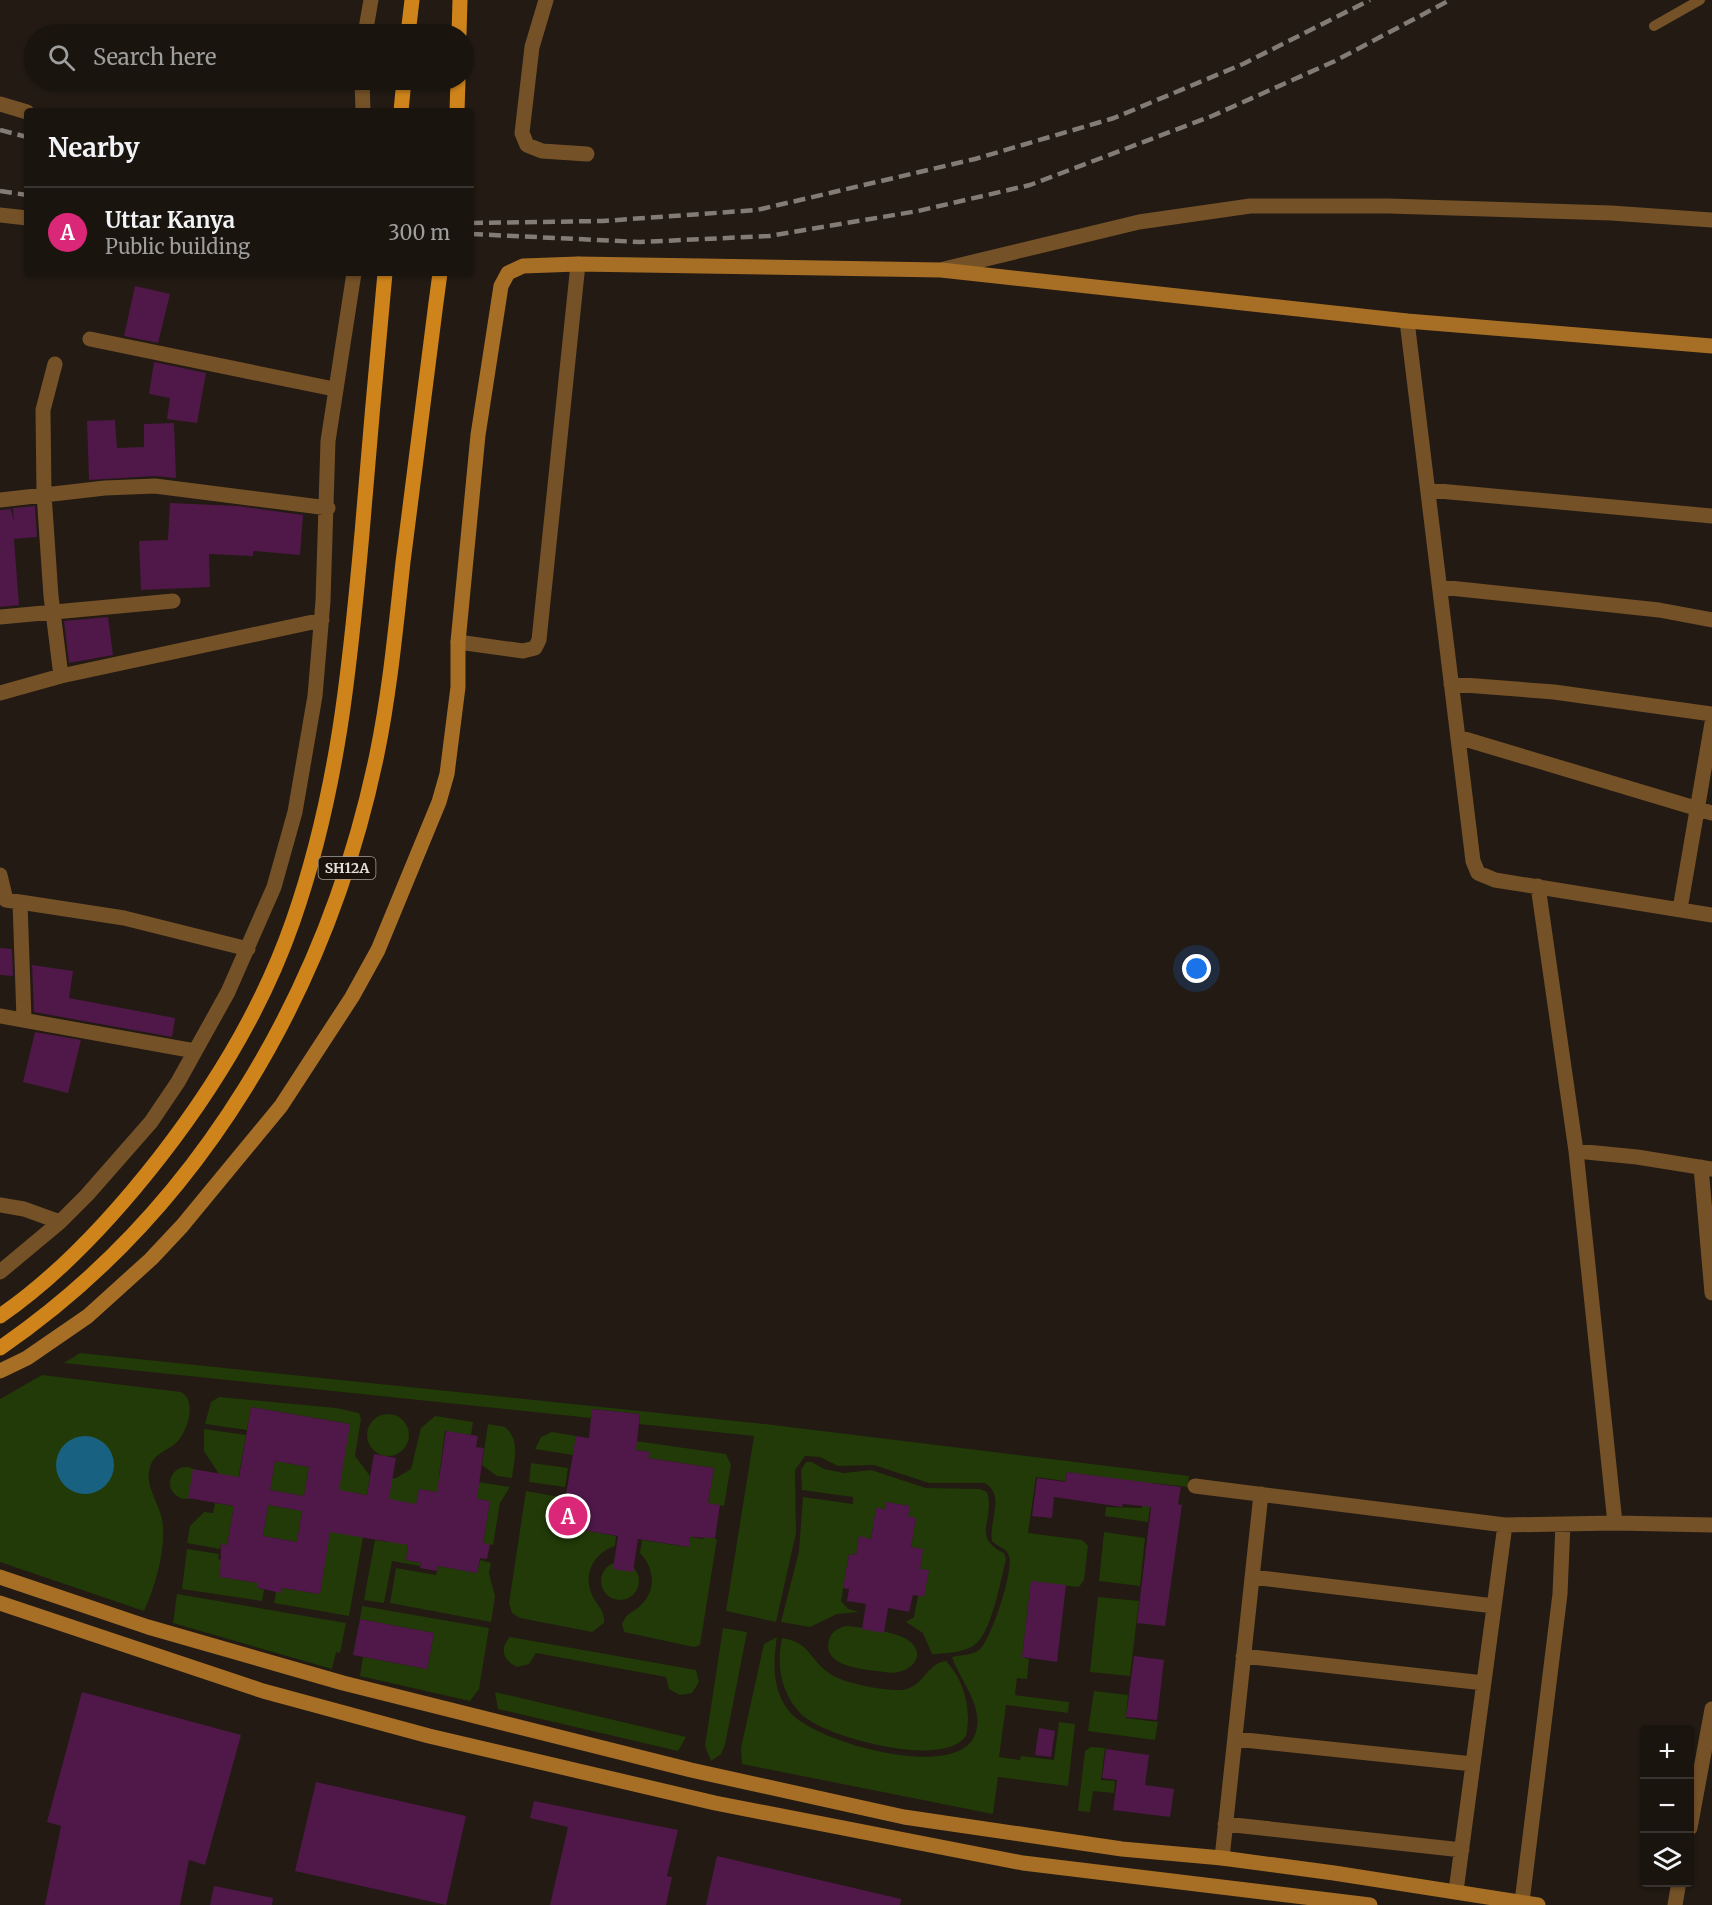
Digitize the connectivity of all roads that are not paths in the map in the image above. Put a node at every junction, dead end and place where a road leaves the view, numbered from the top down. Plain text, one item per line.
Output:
1 (371, 0) edge
2 (412, 0) edge
3 (460, 0) edge
4 (546, 0) edge
5 (1700, 0) edge
6 (367, 24) edge
7 (409, 24) edge
8 (459, 24) edge
9 (1654, 26) dead end
10 (362, 90) edge
11 (403, 90) edge
12 (458, 90) edge
13 (0, 104) edge
14 (363, 108) edge
15 (401, 108) edge
16 (457, 108) edge
17 (24, 111) edge
18 (586, 153) dead end
19 (0, 215) edge
20 (24, 218) edge
21 (1712, 220) edge
22 (578, 264) junction
23 (941, 270) junction
24 (353, 276) edge
25 (385, 276) edge
26 (440, 276) edge
27 (1407, 321) junction
28 (90, 339) dead end
29 (1712, 346) edge
30 (55, 364) dead end
31 (334, 389) junction
32 (1428, 490) junction
33 (44, 494) junction
34 (0, 500) edge
35 (328, 508) junction
36 (1712, 516) edge
37 (1440, 587) junction
38 (173, 601) dead end
39 (54, 613) junction
40 (0, 617) edge
41 (322, 620) junction
42 (1712, 620) edge
43 (458, 642) junction
44 (61, 676) junction
45 (1451, 684) junction
46 (0, 693) edge
47 (1712, 714) edge
48 (1712, 723) edge
49 (1458, 737) junction
50 (1704, 811) edge
51 (0, 876) edge
52 (1538, 886) junction
53 (20, 902) junction
54 (1680, 909) junction
55 (1712, 915) edge
56 (248, 949) junction
57 (0, 1016) edge
58 (24, 1019) junction
59 (195, 1051) junction
60 (1576, 1152) junction
61 (1707, 1168) edge
62 (0, 1205) edge
63 (60, 1222) junction
64 (0, 1272) edge
65 (1712, 1293) edge
66 (0, 1316) edge
67 (0, 1348) edge
68 (0, 1371) edge
69 (1195, 1486) dead end
70 (1261, 1494) junction
71 (1615, 1523) junction
72 (1563, 1524) junction
73 (1505, 1526) junction
74 (1712, 1526) edge
75 (0, 1576) edge
76 (1252, 1577) junction
77 (0, 1604) edge
78 (1494, 1606) junction
79 (152, 1629) junction
80 (144, 1652) junction
81 (1244, 1656) junction
82 (1484, 1683) junction
83 (1712, 1709) edge
84 (1710, 1729) edge
85 (1235, 1739) junction
86 (588, 1744) junction
87 (1473, 1764) junction
88 (582, 1772) junction
89 (1694, 1804) edge
90 (1225, 1824) junction
91 (1462, 1851) junction
92 (1222, 1858) junction
93 (1678, 1887) edge
94 (1456, 1891) junction
95 (1522, 1902) junction
96 (1370, 1905) edge
97 (1538, 1905) edge
98 (1675, 1905) edge

1 - 6 street
2 - 7 main road
3 - 8 main road
4 - 18 street
5 - 9 lane
10 - 14 street
11 - 15 main road
12 - 16 main road
13 - 17 street
19 - 20 street
21 - 23 street
22 - 23 street
22 - 43 street
22 - 43 street
23 - 27 street
24 - 31 street
25 - 66 main road, SH12A
26 - 67 main road, SH12A
27 - 29 street
27 - 32 street
28 - 31 street
30 - 33 street
31 - 35 street
32 - 36 street
32 - 37 street
33 - 34 street
33 - 35 street
33 - 39 street
35 - 41 street
37 - 42 street
37 - 45 street
38 - 39 street
39 - 40 street
39 - 44 street
41 - 44 street
41 - 56 street
43 - 68 street
44 - 46 street
45 - 47 street
45 - 49 street
48 - 50 street
49 - 50 street
49 - 52 street
50 - 54 street
51 - 53 street
52 - 54 street
52 - 60 street
53 - 56 street
53 - 58 street
54 - 55 street
56 - 59 street
57 - 58 street
58 - 59 street
59 - 63 street
60 - 61 street
60 - 71 street
61 - 65 street
62 - 63 street
63 - 64 street
69 - 70 street
70 - 73 street
70 - 76 street
71 - 72 street
71 - 74 street
72 - 73 street
72 - 95 street
73 - 78 street
75 - 79 street
76 - 78 street
76 - 81 street
77 - 80 street
78 - 82 street
79 - 80 street
79 - 86 street
80 - 88 street
81 - 82 street
81 - 85 street
82 - 87 street
83 - 84 street
84 - 89 street
85 - 87 street
85 - 90 street
86 - 88 street
86 - 92 street
87 - 91 street
88 - 96 street
90 - 91 street
90 - 92 street
91 - 94 street
92 - 94 street
93 - 98 street
94 - 95 street
95 - 97 street

